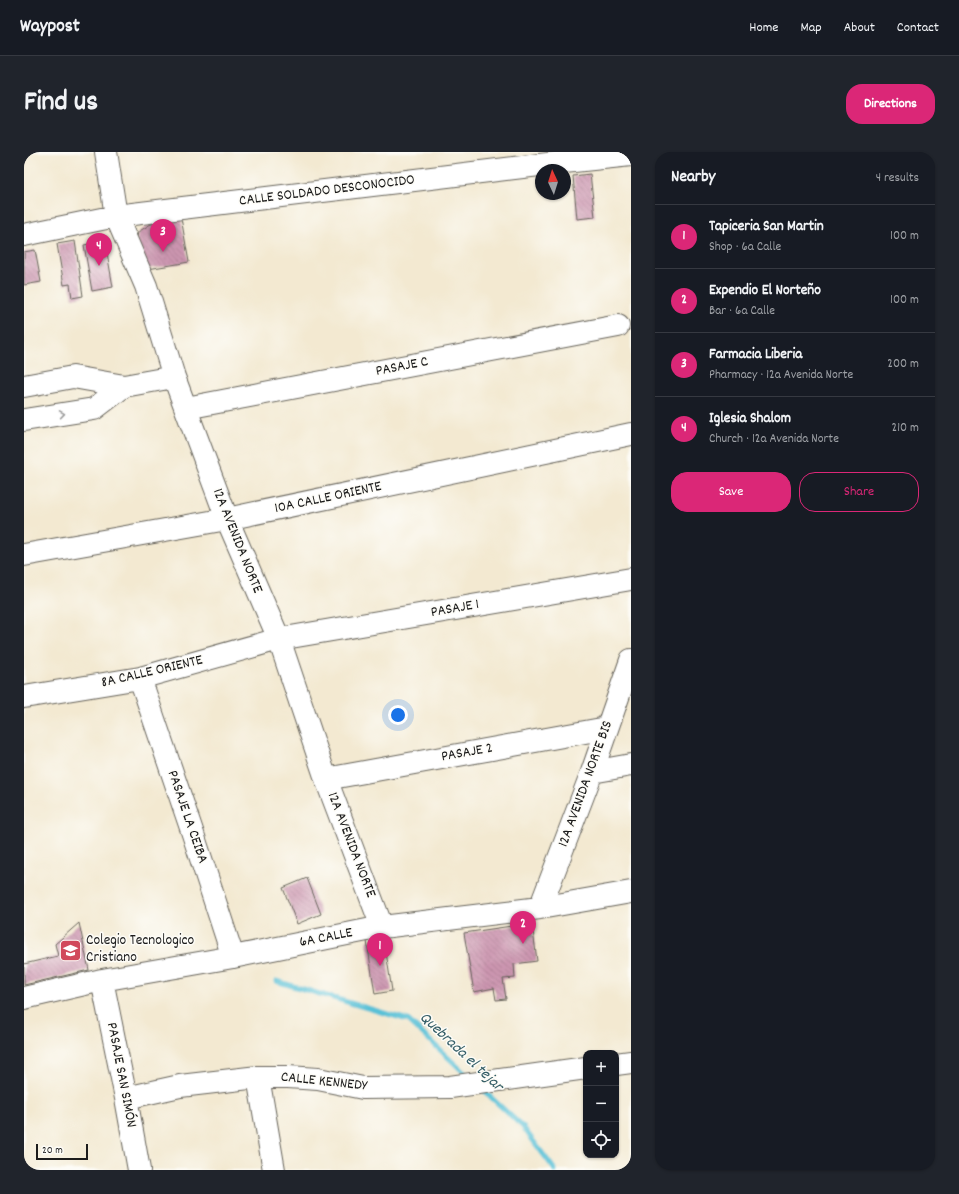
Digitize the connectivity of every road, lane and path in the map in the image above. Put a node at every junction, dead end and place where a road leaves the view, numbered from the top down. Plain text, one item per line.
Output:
1 (106, 152) edge
2 (631, 155) edge
3 (563, 157) edge
4 (116, 216) junction
5 (24, 235) edge
6 (618, 326) dead end
7 (174, 377) junction
8 (24, 386) edge
9 (124, 386) junction
10 (186, 408) junction
11 (24, 420) edge
12 (631, 434) edge
13 (227, 519) junction
14 (24, 555) edge
15 (631, 579) edge
16 (279, 639) junction
17 (631, 660) edge
18 (140, 678) junction
19 (24, 697) edge
20 (608, 728) junction
21 (631, 765) edge
22 (592, 772) junction
23 (326, 779) junction
24 (631, 892) edge
25 (540, 908) junction
26 (382, 927) junction
27 (233, 957) junction
28 (102, 980) junction
29 (24, 998) edge
30 (631, 1062) edge
31 (619, 1064) edge
32 (583, 1068) edge
33 (258, 1077) junction
34 (126, 1098) junction
35 (139, 1170) edge
36 (274, 1170) edge

1 - 4 street, 12A AVENIDA NORTE
2 - 3 street, CALLE SOLDADO DESCONOCIDO
3 - 4 street, CALLE SOLDADO DESCONOCIDO
4 - 5 street, CALLE SOLDADO DESCONOCIDO
4 - 7 street, 12A AVENIDA NORTE
6 - 10 street, PASAJE C
7 - 9 street
7 - 10 street, 12A AVENIDA NORTE
8 - 9 street
11 -> 9 street
10 - 13 street, 12A AVENIDA NORTE
12 - 13 street, 10A CALLE ORIENTE
13 - 14 street, 10A CALLE ORIENTE
13 - 16 street, 12A AVENIDA NORTE
15 - 16 street, PASAJE 1
16 - 18 street, 8A CALLE ORIENTE
16 - 23 street, 12A AVENIDA NORTE
17 - 20 street, 12A AVENIDA NORTE BIS
18 - 19 street, 8A CALLE ORIENTE
18 - 27 street, PASAJE LA CEIBA
20 - 22 street, 12A AVENIDA NORTE BIS
20 - 23 street, PASAJE 2
21 - 22 street
22 - 25 street, 12A AVENIDA NORTE BIS
23 - 26 street, 12A AVENIDA NORTE
24 - 25 street, 6A CALLE
25 - 26 street, 6A CALLE
26 - 27 street, 6A CALLE
27 - 28 street, 6A CALLE
28 - 29 street, 6A CALLE
28 - 34 street, PASAJE SAN SIMÓN
30 - 31 street
32 - 33 street, CALLE KENNEDY
33 - 34 street, CALLE KENNEDY
33 - 36 street
34 - 35 street, PASAJE SAN SIMÓN

